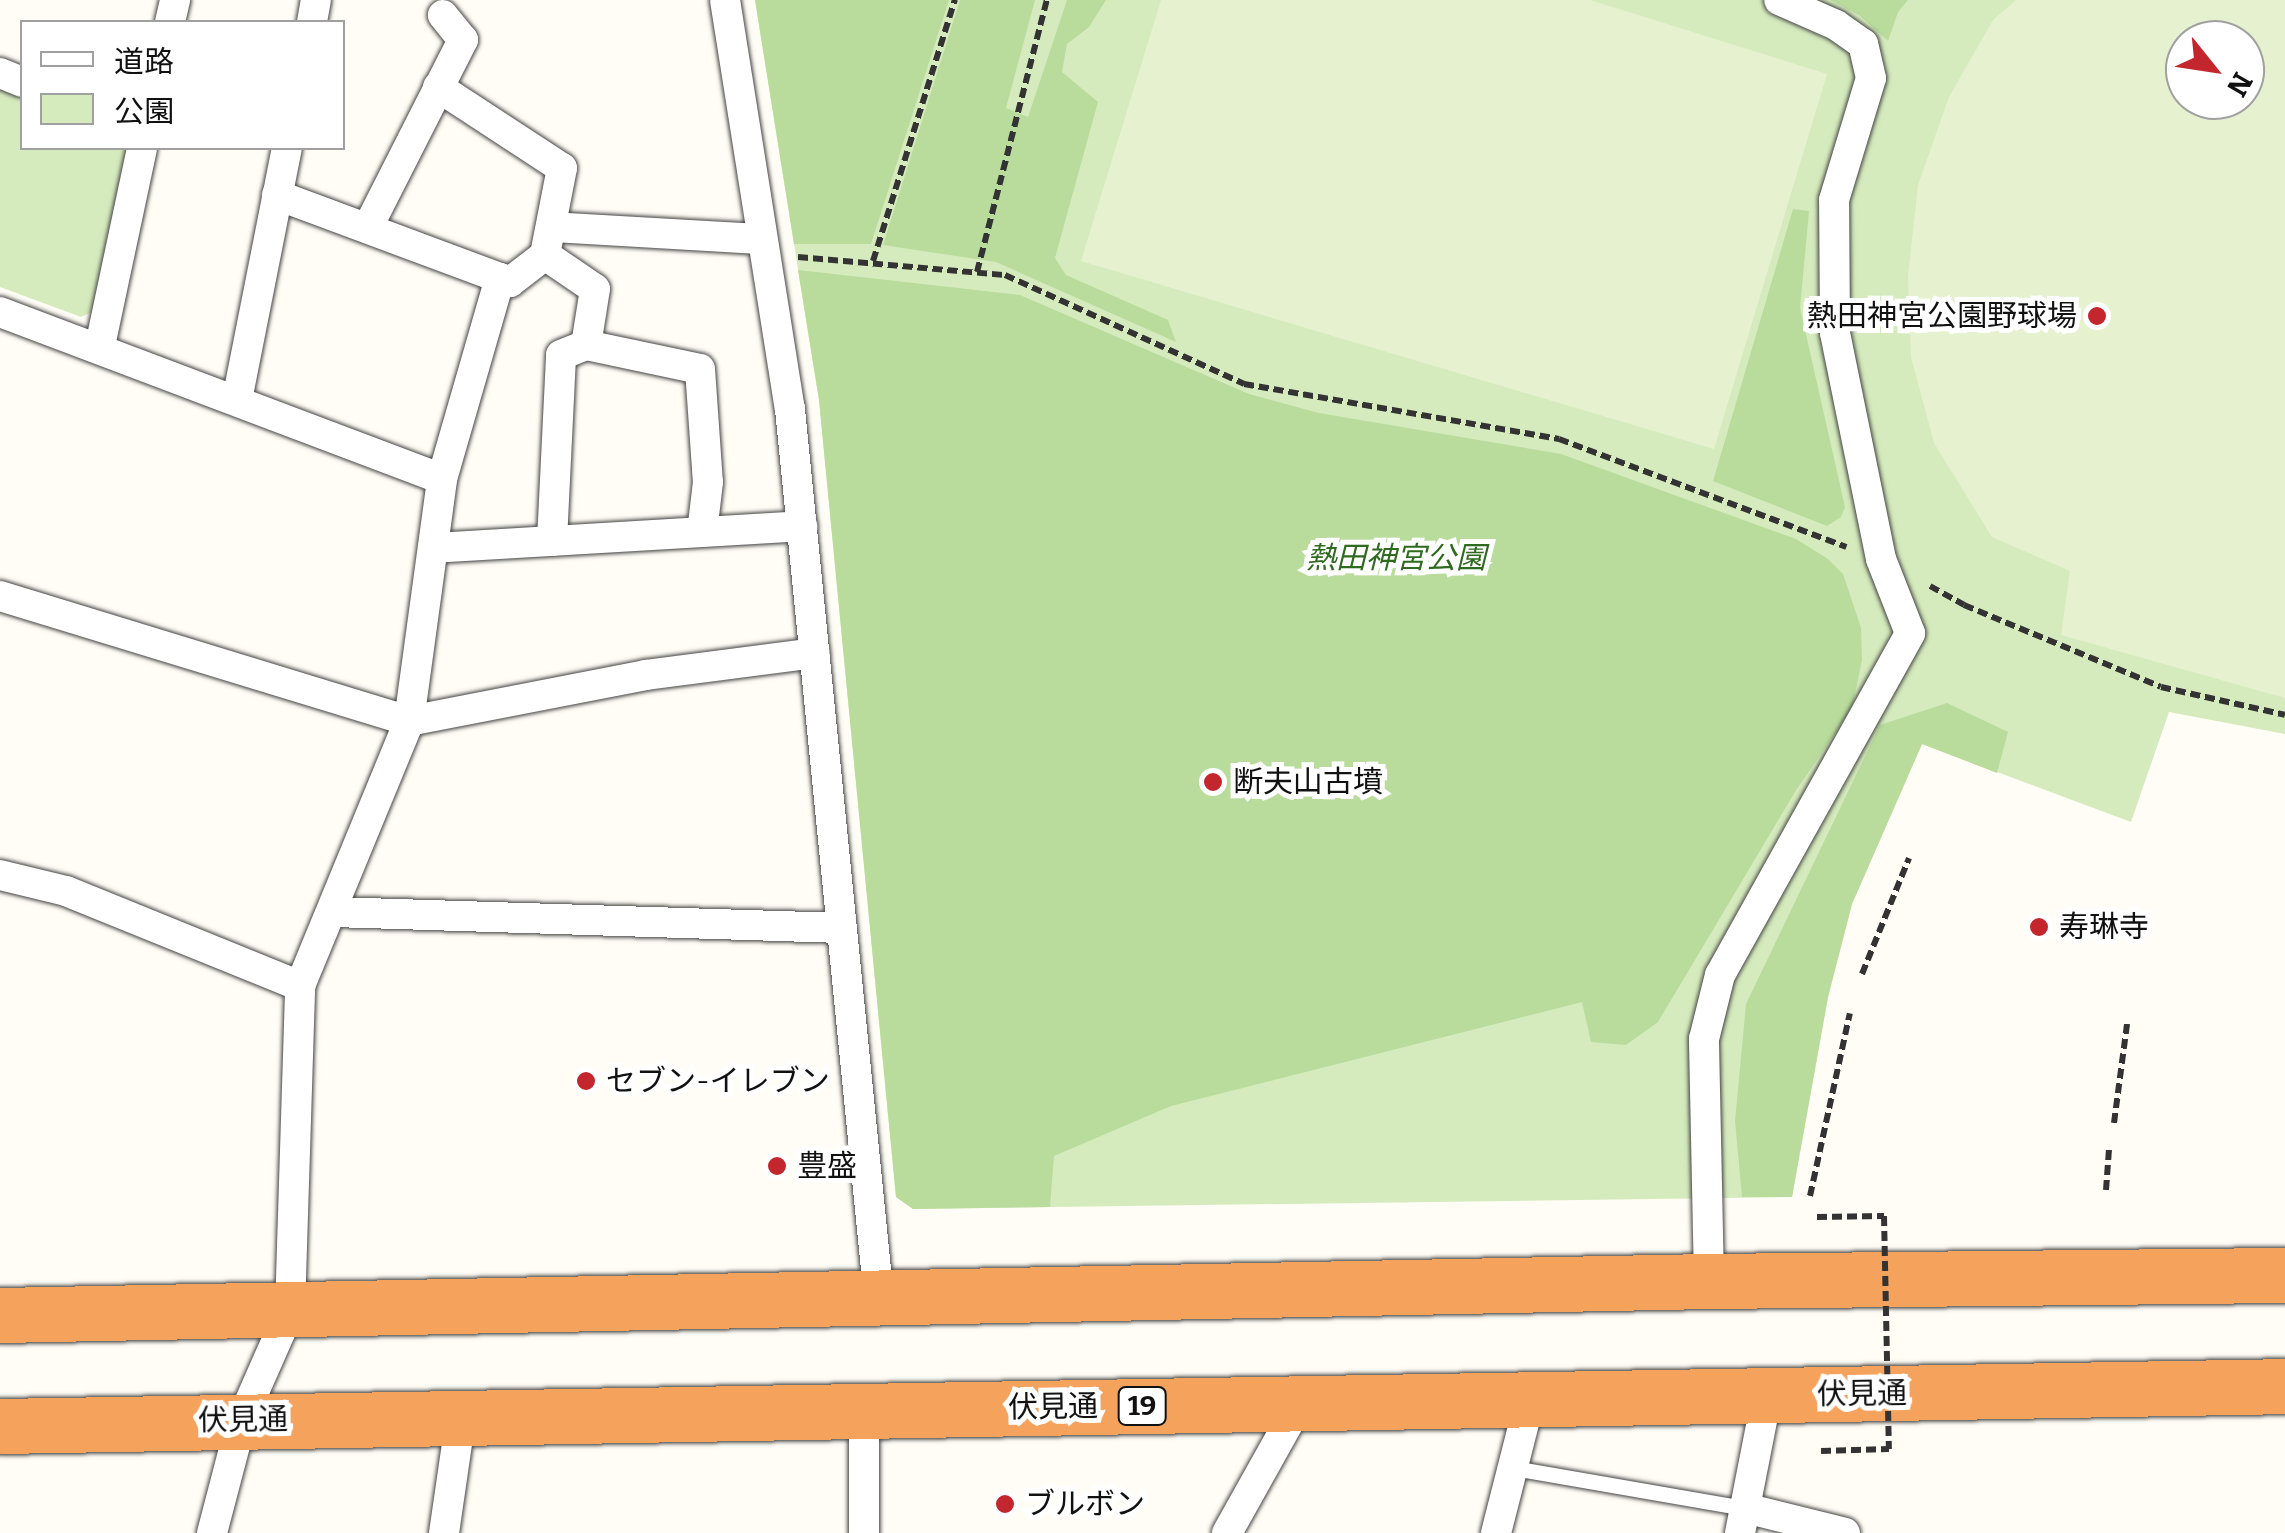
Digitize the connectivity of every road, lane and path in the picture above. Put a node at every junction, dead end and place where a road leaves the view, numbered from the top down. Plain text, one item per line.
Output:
1 (725, 0) edge
2 (955, 0) edge
3 (1047, 0) edge
4 (1778, 0) edge
5 (439, 5) edge
6 (438, 87) junction
7 (142, 150) edge
8 (287, 150) edge
9 (277, 195) junction
10 (368, 227) junction
11 (762, 240) junction
12 (548, 241) junction
13 (796, 256) dead end
14 (872, 262) junction
15 (977, 272) junction
16 (500, 278) junction
17 (0, 312) edge
18 (100, 346) junction
19 (586, 346) junction
20 (237, 400) junction
21 (442, 479) junction
22 (802, 526) junction
23 (702, 532) junction
24 (552, 541) junction
25 (433, 548) junction
26 (1881, 559) junction
27 (0, 596) edge
28 (815, 653) junction
29 (2285, 715) edge
30 (409, 721) junction
31 (1909, 858) dead end
32 (0, 875) edge
33 (333, 912) junction
34 (842, 928) junction
35 (1862, 974) dead end
36 (300, 986) junction
37 (1850, 1012) dead end
38 (2127, 1024) dead end
39 (2114, 1123) dead end
40 (2109, 1149) dead end
41 (2106, 1190) dead end
42 (1810, 1196) dead end
43 (1817, 1217) dead end
44 (2285, 1275) edge
45 (1709, 1282) junction
46 (879, 1299) junction
47 (290, 1310) junction
48 (0, 1315) edge
49 (2285, 1386) edge
50 (1767, 1396) junction
51 (1530, 1400) junction
52 (1299, 1404) junction
53 (864, 1410) junction
54 (460, 1416) junction
55 (242, 1419) junction
56 (0, 1426) edge
57 (1821, 1451) dead end
58 (1513, 1468) junction
59 (1742, 1520) edge
60 (212, 1533) edge
61 (444, 1533) edge
62 (864, 1533) edge
63 (1227, 1533) edge
64 (1496, 1533) edge
65 (1846, 1533) edge

1 - 11 street
2 - 14 path
3 - 15 path
4 - 26 street
5 - 6 street
6 - 10 street
6 - 12 street
7 - 18 street
8 - 9 street
9 - 10 street
9 - 20 street
10 - 16 street
11 - 12 street
11 - 22 street
12 - 16 street
12 - 19 street
13 - 14 path
14 - 15 path
15 - 26 path
16 - 21 street
17 - 18 street
18 - 20 street
19 - 23 street
19 - 24 street
20 - 21 street
21 - 25 street
22 - 23 street
22 - 28 street
23 - 24 street
24 - 25 street
25 - 30 street
26 - 29 path
26 - 45 street
27 - 30 street
28 - 30 street
28 - 34 street
30 - 33 street
31 - 35 path
32 - 36 street
33 - 34 street
33 - 36 street
34 - 46 street
36 - 47 street
37 - 42 path
38 - 39 path
40 - 41 path
43 - 57 path, bridge
44 - 45 highway
45 - 46 highway
46 - 47 highway
47 - 48 highway
47 - 55 street
49 - 50 highway, 伏見通 / 19
50 - 51 highway, 伏見通 / 19
50 - 59 street
51 - 52 highway, 伏見通 / 19
51 - 58 street
52 - 53 highway, 伏見通 / 19
52 - 63 street
53 - 54 highway, 伏見通 / 19
53 - 62 street
54 - 55 highway, 伏見通 / 19
54 - 61 street
55 - 56 highway, 伏見通 / 19
55 - 60 street
58 - 59 lane
58 - 64 street
59 - 65 street

